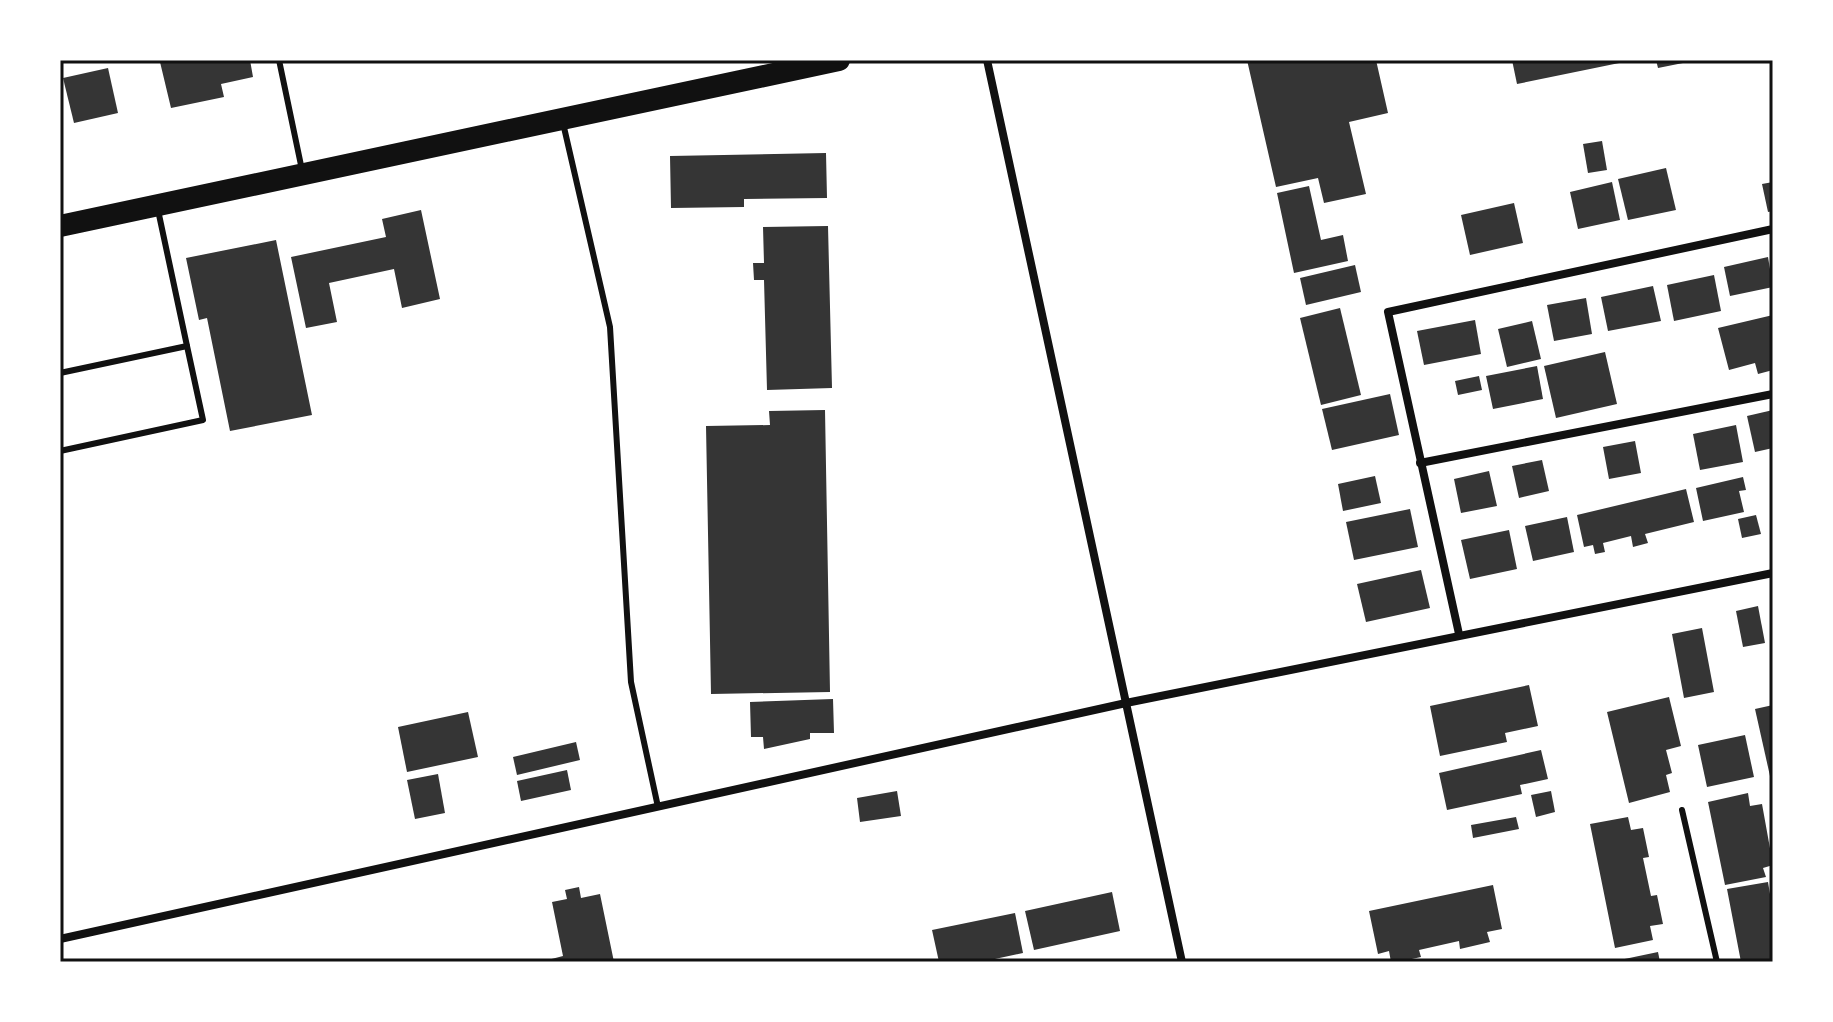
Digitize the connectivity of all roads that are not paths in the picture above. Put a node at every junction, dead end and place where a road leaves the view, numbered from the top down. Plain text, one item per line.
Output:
1 (279, 60) edge
2 (839, 60) edge
3 (987, 60) edge
4 (562, 119) junction
5 (302, 174) junction
6 (157, 205) junction
7 (60, 226) edge
8 (1773, 229) edge
9 (187, 346) junction
10 (60, 373) edge
11 (1773, 394) edge
12 (60, 451) edge
13 (1420, 463) junction
14 (1773, 573) edge
15 (1459, 634) junction
16 (1126, 703) junction
17 (658, 807) junction
18 (1682, 810) dead end
19 (60, 939) edge
20 (1182, 962) edge
21 (1717, 962) edge

1 - 5 lane
2 - 4 highway
3 - 16 street
4 - 5 highway
4 - 17 lane
5 - 6 highway
6 - 7 highway
6 - 9 lane
8 - 13 street
9 - 10 lane
9 - 12 lane
11 - 13 street
13 - 15 street
14 - 15 street
15 - 16 street
16 - 17 street
16 - 20 street
17 - 19 street
18 - 21 lane

